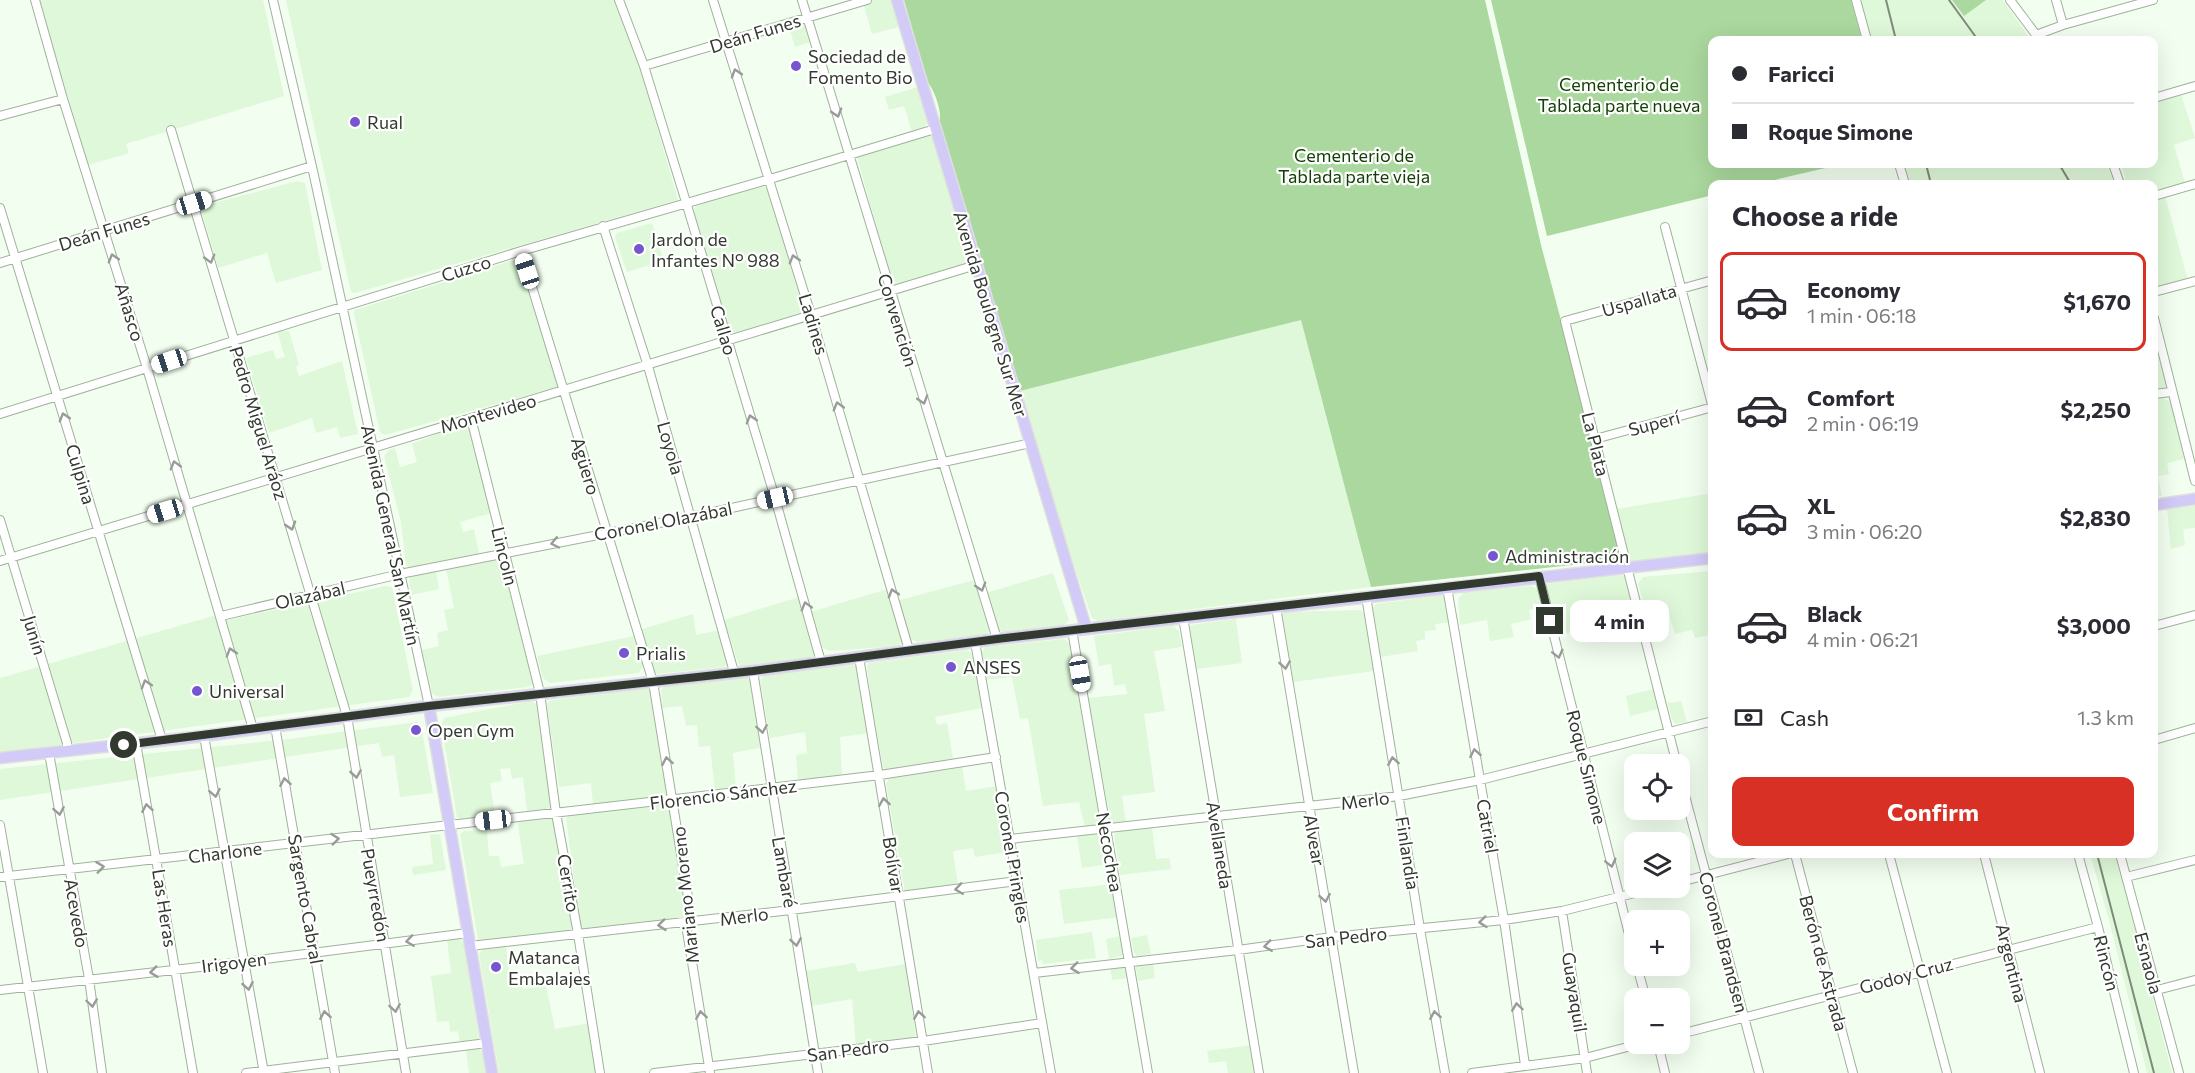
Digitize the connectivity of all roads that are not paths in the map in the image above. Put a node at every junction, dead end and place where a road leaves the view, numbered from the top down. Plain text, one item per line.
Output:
1 (34, 0) edge
2 (273, 0) edge
3 (619, 0) edge
4 (713, 0) edge
5 (802, 0) edge
6 (867, 0) edge
7 (897, 0) edge
8 (1856, 0) edge
9 (2010, 0) edge
10 (2056, 0) edge
11 (2153, 0) edge
12 (807, 17) junction
13 (2064, 25) junction
14 (1866, 36) edge
15 (2037, 36) edge
16 (2042, 36) edge
17 (726, 42) junction
18 (644, 66) junction
19 (2195, 86) edge
20 (2158, 97) edge
21 (63, 99) junction
22 (0, 116) edge
23 (935, 129) junction
24 (171, 130) dead end
25 (849, 155) junction
26 (312, 166) junction
27 (770, 179) junction
28 (2195, 184) edge
29 (2158, 195) edge
30 (686, 202) junction
31 (194, 203) junction
32 (0, 208) edge
33 (603, 226) junction
34 (1665, 227) dead end
35 (104, 230) junction
36 (520, 251) junction
37 (16, 259) junction
38 (0, 263) edge
39 (976, 265) junction
40 (1708, 281) edge
41 (2195, 281) edge
42 (1682, 288) junction
43 (2158, 291) edge
44 (890, 292) junction
45 (343, 307) junction
46 (811, 315) junction
47 (1565, 321) joint
48 (2158, 335) edge
49 (234, 340) junction
50 (727, 341) junction
51 (648, 366) junction
52 (147, 368) junction
53 (1708, 388) edge
54 (564, 391) junction
55 (2171, 392) junction
56 (2158, 394) edge
57 (57, 397) junction
58 (1708, 408) edge
59 (0, 414) edge
60 (471, 418) junction
61 (1595, 439) junction
62 (1031, 443) junction
63 (372, 448) junction
64 (942, 463) junction
65 (276, 477) junction
66 (859, 480) junction
67 (2195, 481) edge
68 (775, 498) junction
69 (2195, 499) edge
70 (186, 504) junction
71 (2158, 504) edge
72 (690, 517) junction
73 (0, 520) edge
74 (99, 531) junction
75 (606, 532) junction
76 (504, 554) junction
77 (11, 558) junction
78 (1708, 559) edge
79 (0, 561) edge
80 (1627, 567) junction
81 (400, 574) junction
82 (1539, 576) junction
83 (1447, 587) junction
84 (312, 596) junction
85 (1366, 597) junction
86 (1276, 607) junction
87 (2195, 615) edge
88 (220, 616) junction
89 (1183, 617) junction
90 (2158, 625) edge
91 (1086, 628) junction
92 (1072, 630) junction
93 (997, 639) junction
94 (975, 642) junction
95 (909, 650) junction
96 (859, 657) junction
97 (821, 662) junction
98 (753, 671) junction
99 (734, 672) junction
100 (653, 682) junction
101 (540, 693) junction
102 (429, 706) junction
103 (347, 717) junction
104 (1708, 722) edge
105 (275, 726) junction
106 (2195, 728) edge
107 (253, 729) junction
108 (1669, 733) junction
109 (204, 736) junction
110 (2158, 739) edge
111 (162, 740) junction
112 (136, 743) junction
113 (67, 751) junction
114 (50, 753) junction
115 (1583, 753) junction
116 (1674, 754) edge
117 (996, 757) junction
118 (0, 758) edge
119 (879, 775) junction
120 (1480, 780) junction
121 (770, 788) junction
122 (1398, 796) junction
123 (674, 800) junction
124 (1309, 806) junction
125 (556, 813) junction
126 (1690, 815) edge
127 (1216, 817) junction
128 (0, 825) edge
129 (450, 826) junction
130 (1106, 829) junction
131 (366, 835) junction
132 (1010, 839) junction
133 (296, 843) junction
134 (226, 852) junction
135 (1772, 858) edge
136 (1797, 858) edge
137 (1890, 858) edge
138 (1985, 858) edge
139 (2079, 858) edge
140 (2121, 858) edge
141 (157, 859) junction
142 (2195, 860) edge
143 (70, 870) junction
144 (1706, 875) junction
145 (5, 877) edge
146 (2126, 877) junction
147 (1690, 879) edge
148 (1017, 881) junction
149 (1624, 896) edge
150 (899, 897) junction
151 (1619, 897) junction
152 (791, 910) junction
153 (1562, 911) junction
154 (1624, 916) edge
155 (1504, 920) junction
156 (689, 922) junction
157 (2098, 927) junction
158 (1420, 929) junction
159 (468, 933) junction
160 (578, 934) junction
161 (1332, 937) junction
162 (385, 944) junction
163 (470, 946) junction
164 (2009, 949) junction
165 (1238, 950) junction
166 (314, 952) junction
167 (243, 962) junction
168 (1129, 962) junction
169 (175, 969) junction
170 (1921, 971) junction
171 (1034, 973) junction
172 (89, 979) junction
173 (2195, 980) edge
174 (29, 986) junction
175 (0, 990) edge
176 (2157, 990) junction
177 (1833, 995) junction
178 (1744, 1017) junction
179 (1042, 1023) junction
180 (1690, 1031) edge
181 (923, 1041) junction
182 (487, 1043) junction
183 (1624, 1048) edge
184 (403, 1053) junction
185 (815, 1053) junction
186 (1660, 1054) edge
187 (1585, 1058) junction
188 (334, 1063) junction
189 (1525, 1065) junction
190 (710, 1070) edge
191 (264, 1072) edge
192 (1490, 1072) edge
193 (43, 1073) edge
194 (102, 1073) edge
195 (193, 1073) edge
196 (246, 1073) edge
197 (335, 1073) edge
198 (406, 1073) edge
199 (492, 1073) edge
200 (600, 1073) edge
201 (654, 1073) edge
202 (818, 1073) edge
203 (928, 1073) edge
204 (1051, 1073) edge
205 (1148, 1073) edge
206 (1259, 1073) edge
207 (1354, 1073) edge
208 (1445, 1073) edge
209 (1472, 1073) edge
210 (1587, 1073) edge
211 (1665, 1073) edge
212 (1759, 1073) edge
213 (1853, 1073) edge
214 (1947, 1073) edge
215 (2040, 1073) edge
216 (2134, 1073) edge
217 (2180, 1073) edge

1 - 21 street, Añasco
2 - 26 street, Avenida General San Martín
3 - 18 street, Callao
4 - 17 street, Ladines
5 - 12 street, Convención
6 - 12 street, Deán Funes
7 - 23 main road, Avenida Boulogne Sur Mer
8 - 14 street
9 - 15 street
10 - 13 street
11 - 13 street
12 - 17 street, Deán Funes
12 -> 25 street, Convención
13 - 16 street
17 - 18 street, Deán Funes
27 -> 17 street, Ladines
18 - 30 street, Callao
19 - 20 street
21 - 22 street
21 - 35 street, Añasco
23 - 25 street, Cuzco
23 - 39 main road, Avenida Boulogne Sur Mer
24 - 31 street, Pedro Miguel Aráoz
25 - 27 street, Cuzco
25 - 44 street, Convención
26 - 31 street, Deán Funes
26 - 45 street, Avenida General San Martín
27 - 30 street, Cuzco
46 -> 27 street, Ladines
28 - 29 street
30 - 33 street, Cuzco
30 - 50 street, Callao
31 - 35 street, Deán Funes
31 -> 49 street, Pedro Miguel Aráoz
32 - 37 street, Culpina
33 - 36 street, Cuzco
33 - 51 street, Loyola
34 - 42 street
35 - 37 street, Deán Funes
52 -> 35 street, Añasco
36 - 45 street, Cuzco
36 - 54 street, Agüero
37 - 38 street, Deán Funes
37 - 57 street, Culpina
39 - 44 street, Montevideo
39 - 62 main road, Avenida Boulogne Sur Mer
40 - 42 street, Uspallata
41 - 43 street
42 - 47 street, Uspallata
42 - 53 street
44 - 46 street, Montevideo
44 -> 64 street, Convención
45 - 49 street, Cuzco
45 - 63 street, Avenida General San Martín
46 - 50 street, Montevideo
66 -> 46 street, Ladines
47 - 61 street, La Plata
48 - 55 street
49 - 52 street, Cuzco
49 - 65 street, Pedro Miguel Aráoz
50 - 51 street, Montevideo
68 -> 50 street, Callao
51 - 54 street, Montevideo
51 - 72 street, Loyola
52 - 57 street, Cuzco
70 -> 52 street, Añasco
54 - 60 street, Montevideo
54 - 75 street, Agüero
55 - 56 street
55 - 67 street
57 - 59 street, Cuzco
74 -> 57 street, Culpina
58 - 61 street, Superí
60 - 63 street, Montevideo
60 - 76 street, Lincoln
61 - 80 street, La Plata
62 - 64 street, Coronel Olazábal
62 - 91 main road, Avenida Boulogne Sur Mer
63 - 65 street, Montevideo
63 - 81 street, Avenida General San Martín
64 - 66 street, Coronel Olazábal
64 -> 93 street, Convención
65 - 70 street, Montevideo
65 -> 84 street, Pedro Miguel Aráoz
66 - 68 street, Coronel Olazábal
95 -> 66 street, Ladines
68 - 72 street, Coronel Olazábal
97 -> 68 street, Callao
69 - 71 main road
70 - 74 street, Montevideo
70 - 88 street, Añasco
72 - 75 street, Coronel Olazábal
72 - 99 street, Loyola
73 - 77 street, Junín
74 - 77 street, Montevideo
111 -> 74 street, Culpina
75 -> 76 street, Coronel Olazábal
75 - 100 street, Agüero
76 - 81 street, Coronel Olazábal
76 - 101 street, Lincoln
77 - 79 street, Montevideo
77 - 113 street, Junín
78 - 80 main road
80 - 82 main road
80 - 108 street
81 - 84 street, Olazábal
81 - 102 street, Avenida General San Martín
82 - 83 main road
82 -> 115 street, Roque Simone
83 - 85 main road
120 -> 83 street, Catriel
84 - 88 street, Olazábal
84 - 103 street, Pedro Miguel Aráoz
85 - 86 main road
122 -> 85 street, Finlandia
86 - 89 main road
86 -> 124 street, Alvear
87 - 90 street
107 -> 88 street, Añasco
89 - 91 main road
89 - 127 street, Avellaneda
91 - 92 main road
92 - 93 main road
92 - 130 street, Necochea
93 - 94 main road
94 - 95 main road
94 - 117 street, Coronel Pringles
95 - 96 main road
96 - 97 main road
96 - 119 street, Bolívar
97 - 98 main road
98 - 99 main road
98 -> 121 street, Lambaré
99 - 100 main road
100 - 101 main road
123 -> 100 street, Mariano Moreno
101 - 102 main road
101 - 125 street, Cerrito
102 - 103 main road
102 - 129 main road, Avenida General San Martín
103 - 105 main road
103 -> 131 street, Pueyrredón
104 - 108 street, Merlo
105 - 107 main road
133 -> 105 street, Sargento Cabral
106 - 110 street
107 - 109 main road
108 - 115 street, Merlo
108 - 116 street
109 - 111 main road
109 -> 134 street
111 - 112 main road
112 - 113 main road
141 -> 112 street, Las Heras
113 - 114 main road
114 - 118 main road
114 -> 143 street, Acevedo
115 - 120 street, Merlo
115 -> 151 street, Roque Simone
117 - 119 street, Florencio Sánchez
117 - 132 street, Coronel Pringles
119 - 121 street, Florencio Sánchez
150 -> 119 street, Bolívar
120 - 122 street, Merlo
120 - 155 street, Catriel
121 - 123 street, Florencio Sánchez
121 - 152 street, Lambaré
122 - 124 street, Merlo
122 - 158 street, Finlandia
123 - 125 street, Florencio Sánchez
123 - 156 street, Mariano Moreno
124 - 127 street, Merlo
124 -> 161 street, Alvear
125 - 129 street, Florencio Sánchez
125 - 160 street, Cerrito
126 - 144 street, Coronel Brandsen
127 - 130 street, Merlo
127 - 165 street, Avellaneda
128 - 145 street
129 - 131 street, Charlone
129 - 159 main road, Avenida General San Martín
130 - 132 street, Merlo
130 - 168 street, Necochea
133 -> 131 street, Charlone
131 - 162 street, Pueyrredón
132 - 148 street, Coronel Pringles
133 - 134 street, Charlone
133 - 166 street, Sargento Cabral
134 - 141 street, Charlone
134 - 167 street
135 - 144 street
136 - 177 street, Berón de Astrada
137 - 170 street
138 - 164 street, Argentina
139 - 157 street, Rincón
140 - 146 street, Esnaola
143 -> 141 street, Charlone
141 - 169 street, Las Heras
142 - 146 street
143 - 145 street, Charlone
143 - 172 street, Acevedo
144 - 147 street
144 - 178 street, Coronel Brandsen
145 - 174 street
146 - 176 street, Esnaola
148 -> 150 street, Merlo
148 - 171 street, Coronel Pringles
149 - 151 street, San Pedro
150 - 152 street, Merlo
181 -> 150 street, Bolívar
151 - 153 street, San Pedro
151 - 154 street, Roque Simone
152 - 156 street, Merlo
152 -> 185 street, Lambaré
153 - 155 street, San Pedro
153 - 187 street, Guayaquil
155 -> 158 street, San Pedro
189 -> 155 street, Catriel
156 -> 160 street, Merlo
190 -> 156 street, Mariano Moreno
157 - 164 street, Godoy Cruz
157 - 216 street, Rincón
158 - 161 street, San Pedro
208 -> 158 street, Finlandia
159 -> 162 street, Irigoyen
159 - 163 main road, Avenida General San Martín
160 - 163 street, Merlo
160 - 200 street, Cerrito
161 -> 165 street, San Pedro
161 - 207 street, Alvear
162 - 166 street, Irigoyen
162 -> 184 street, Pueyrredón
163 - 182 main road, Avenida General San Martín
164 - 170 street, Godoy Cruz
164 - 215 street, Argentina
165 - 168 street, San Pedro
165 - 206 street, Avellaneda
166 - 167 street, Irigoyen
188 -> 166 street, Sargento Cabral
167 - 169 street, Irigoyen
167 -> 191 street
168 -> 171 street, San Pedro
168 - 205 street, Necochea
169 -> 172 street, Irigoyen
169 - 195 street, Las Heras
170 - 177 street, Godoy Cruz
170 - 214 street
171 - 179 street, Coronel Pringles
172 - 174 street, Irigoyen
172 -> 194 street, Acevedo
173 - 176 street
174 - 175 street, Irigoyen
174 - 193 street
176 - 217 street, Esnaola
177 - 178 street, Godoy Cruz
177 - 213 street, Berón de Astrada
178 - 180 street, Godoy Cruz
178 - 212 street, Coronel Brandsen
179 - 181 street, San Pedro
179 - 204 street, Coronel Pringles
181 - 185 street, San Pedro
181 - 203 street, Bolívar
182 - 184 street
182 - 199 main road, Avenida General San Martín
183 - 187 street
184 - 188 street
184 - 198 street, Pueyrredón
185 - 190 street, San Pedro
185 - 202 street, Lambaré
186 - 211 street
187 - 189 street
187 - 210 street, Guayaquil
188 - 191 street
188 - 197 street, Sargento Cabral
189 - 192 street
190 - 201 street, San Pedro
191 - 196 street
192 - 209 street

